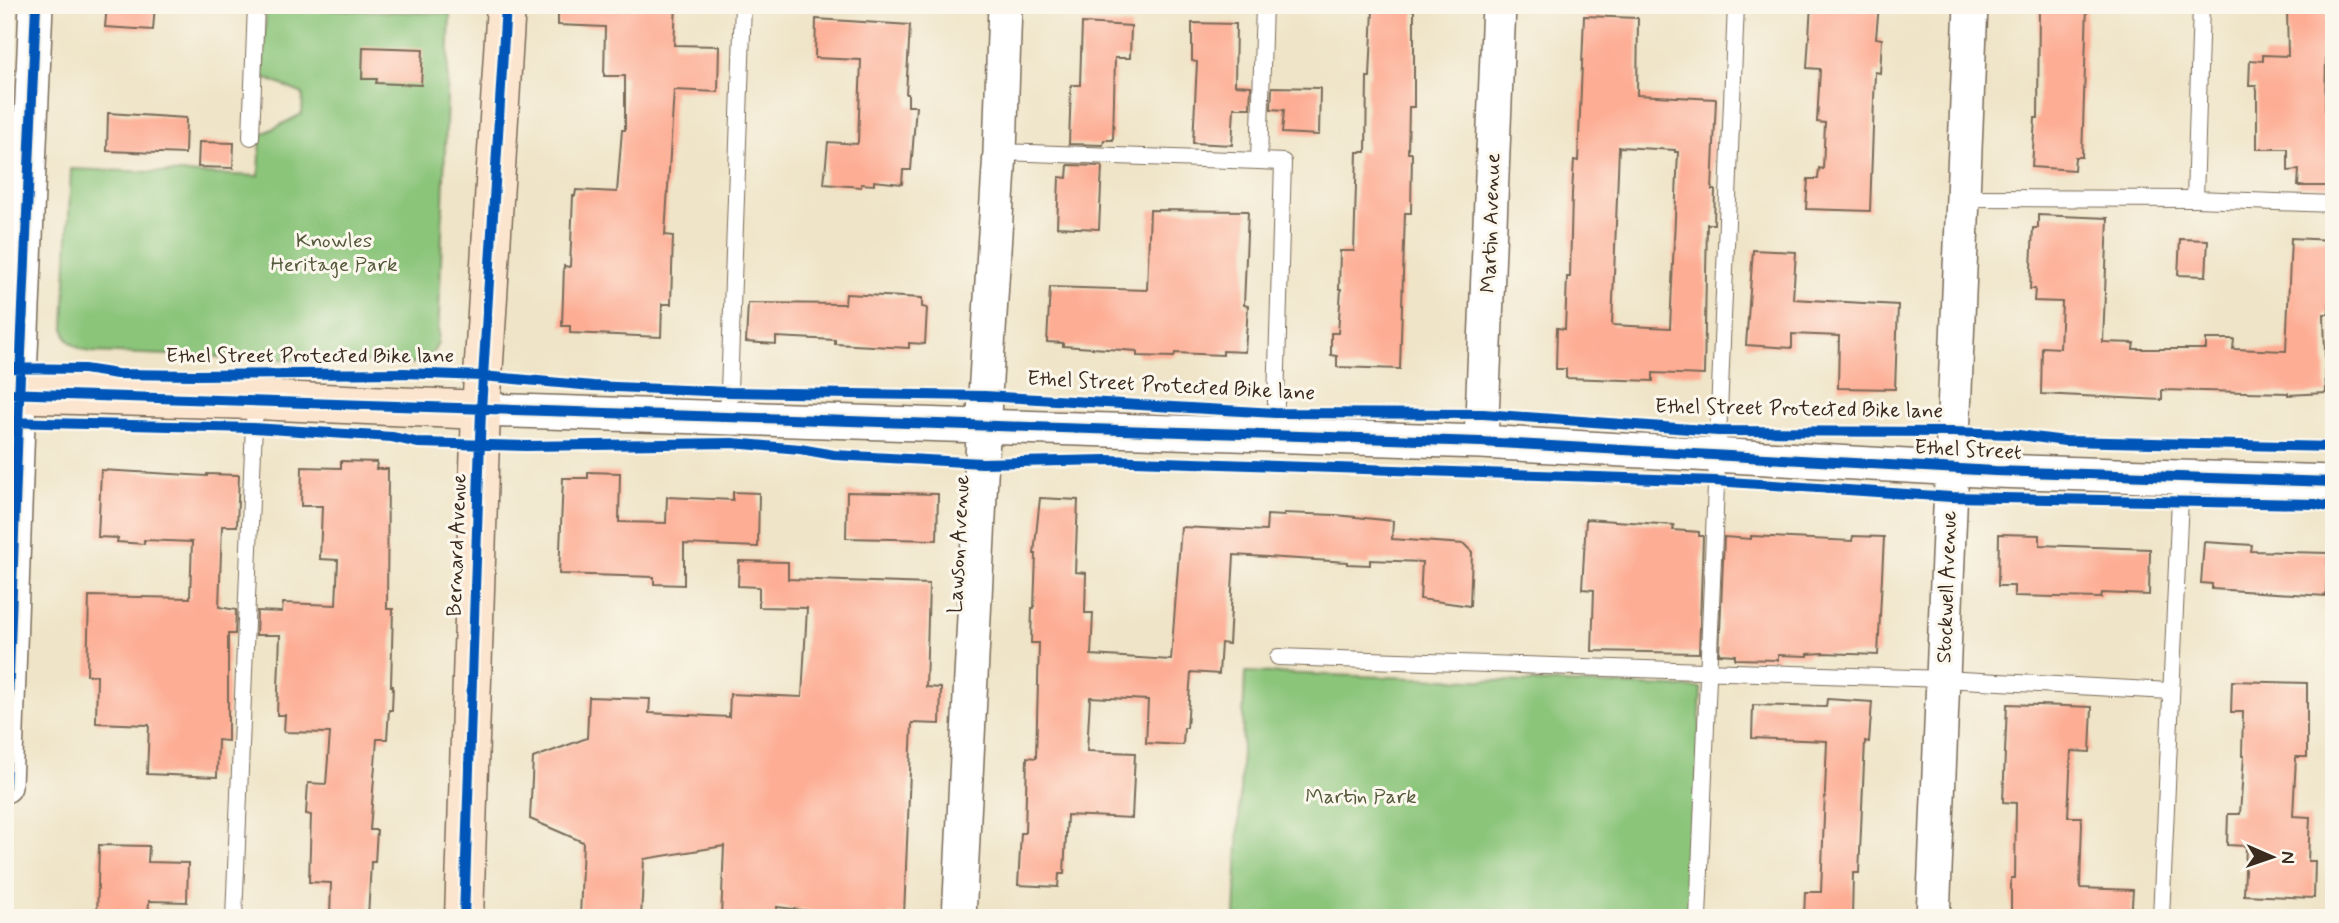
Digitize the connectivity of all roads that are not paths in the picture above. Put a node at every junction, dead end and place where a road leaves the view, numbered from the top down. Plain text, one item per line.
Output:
1 (36, 5) edge
2 (256, 5) edge
3 (506, 5) edge
4 (743, 5) edge
5 (1005, 5) edge
6 (1264, 5) edge
7 (1499, 5) edge
8 (1736, 5) edge
9 (1972, 5) edge
10 (2201, 5) edge
11 (251, 137) dead end
12 (1000, 152) junction
13 (1259, 160) junction
14 (1962, 198) junction
15 (2195, 199) junction
16 (2334, 204) edge
17 (12, 393) edge
18 (255, 400) junction
19 (481, 410) junction
20 (728, 418) junction
21 (985, 426) junction
22 (1275, 436) junction
23 (1481, 442) junction
24 (1717, 455) junction
25 (1952, 469) junction
26 (2181, 476) junction
27 (2334, 482) edge
28 (1278, 657) dead end
29 (1707, 672) junction
30 (1943, 679) junction
31 (2170, 691) junction
32 (5, 786) edge
33 (234, 918) edge
34 (464, 918) edge
35 (959, 918) edge
36 (1698, 918) edge
37 (1933, 918) edge
38 (2161, 918) edge

1 - 17 street
2 - 11 lane
3 - 19 street, Bernard Avenue
4 - 20 lane
5 - 12 street, Lawson Avenue
6 - 13 lane
7 - 23 street, Martin Avenue
8 - 24 lane
9 - 14 street, Stockwell Avenue
10 - 15 lane
12 - 13 lane
12 - 21 street, Lawson Avenue
13 - 22 lane
14 - 15 lane
14 - 25 street, Stockwell Avenue
15 - 16 lane
17 - 18 street, Ethel Street
17 - 32 street
18 - 19 street, Ethel Street
18 - 33 lane
19 - 20 street, Ethel Street
19 - 34 street, Bernard Avenue
20 - 21 street, Ethel Street
21 - 22 street, Ethel Street
21 - 35 street, Lawson Avenue
22 - 23 street, Ethel Street
23 - 24 street, Ethel Street
24 - 25 street, Ethel Street
24 - 29 lane
25 - 26 street, Ethel Street
25 - 30 street, Stockwell Avenue
26 - 27 street, Ethel Street
26 - 31 lane
28 - 29 lane
29 - 30 lane
29 - 36 lane
30 - 31 lane
30 - 37 street, Stockwell Avenue
31 - 38 lane

